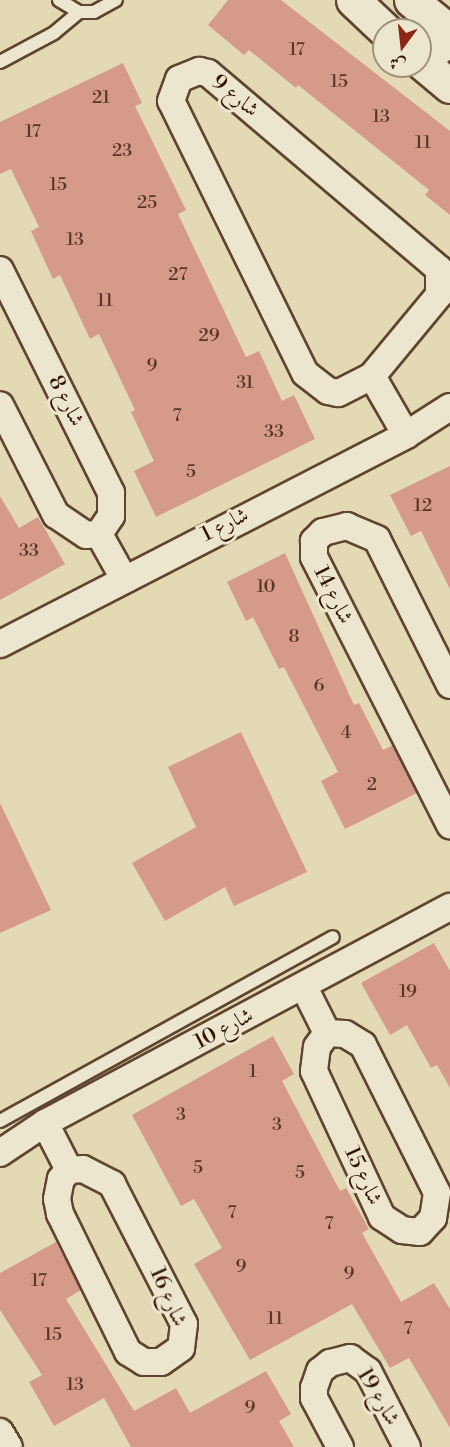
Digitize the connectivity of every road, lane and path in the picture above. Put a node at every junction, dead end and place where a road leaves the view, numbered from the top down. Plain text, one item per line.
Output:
1 (59, 0) edge
2 (116, 0) edge
3 (353, 0) edge
4 (411, 0) edge
5 (79, 12) junction
6 (372, 18) edge
7 (450, 32) edge
8 (450, 39) edge
9 (0, 62) edge
10 (433, 71) edge
11 (0, 270) edge
12 (372, 376) junction
13 (0, 405) edge
14 (450, 407) edge
15 (406, 435) junction
16 (99, 534) junction
17 (123, 577) junction
18 (0, 644) edge
19 (450, 685) edge
20 (450, 825) edge
21 (450, 907) edge
22 (333, 937) dead end
23 (304, 987) junction
24 (327, 1033) junction
25 (0, 1121) edge
26 (45, 1123) junction
27 (0, 1153) edge
28 (69, 1170) junction
29 (0, 1432) edge
30 (9, 1447) edge
31 (340, 1447) edge
32 (407, 1447) edge

1 - 5 lane
2 - 5 lane
3 - 6 street
4 - 7 street
5 - 9 lane
8 - 10 street
11 - 16 street, شارع 8
12 - 12 street, شارع 9
12 - 15 street
13 - 16 street
14 - 15 street, شارع 1
15 - 17 street, شارع 1
16 - 17 street
17 - 18 street, شارع 1
19 - 20 street, شارع 14
21 - 23 street, شارع 10
22 - 25 lane
23 - 24 street
23 - 26 street, شارع 10
24 - 24 street, شارع 15
26 - 27 street, شارع 10
26 - 28 street
28 - 28 street, شارع 16
29 - 30 street
31 - 32 street, شارع 19

